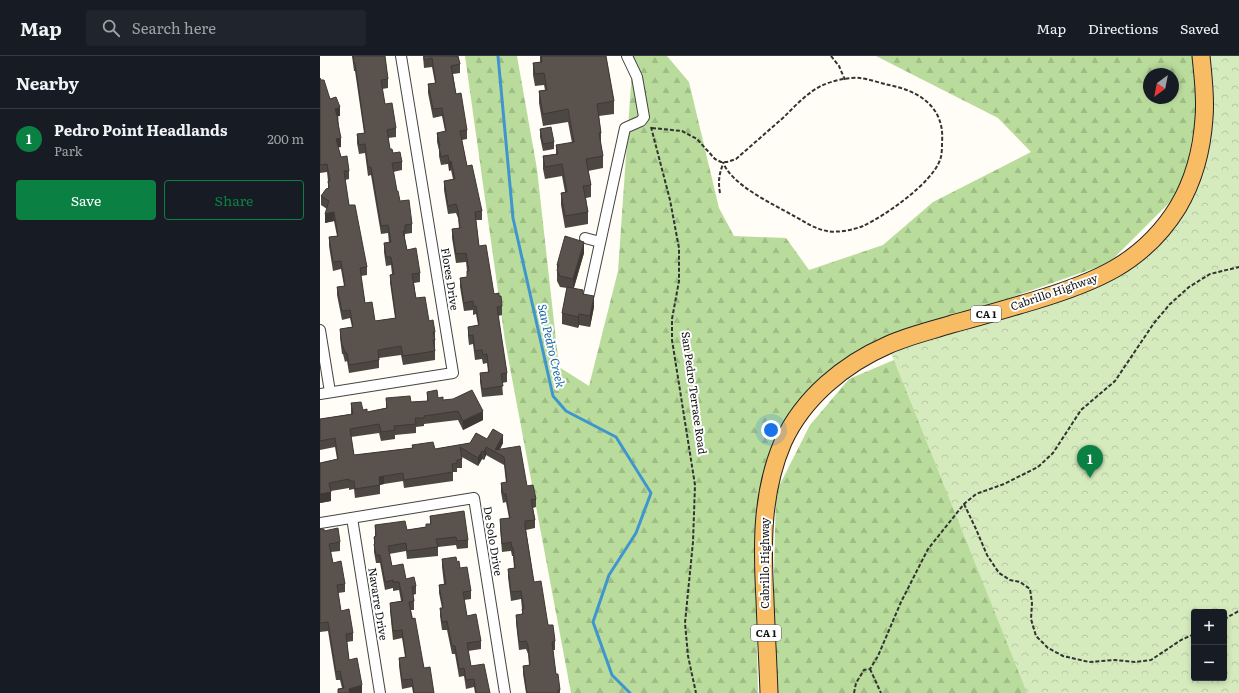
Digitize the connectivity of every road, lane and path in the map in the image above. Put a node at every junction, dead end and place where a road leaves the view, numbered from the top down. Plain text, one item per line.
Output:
1 (401, 56) edge
2 (627, 56) edge
3 (831, 56) edge
4 (1201, 56) edge
5 (845, 80) junction
6 (643, 110) junction
7 (652, 128) junction
8 (723, 162) junction
9 (720, 193) dead end
10 (585, 238) dead end
11 (600, 242) junction
12 (1239, 267) edge
13 (589, 294) edge
14 (320, 330) edge
15 (325, 393) edge
16 (964, 504) junction
17 (352, 518) junction
18 (320, 523) edge
19 (1239, 611) edge
20 (1227, 617) edge
21 (1191, 636) edge
22 (870, 668) junction
23 (380, 693) edge
24 (505, 693) edge
25 (696, 693) edge
26 (769, 693) edge
27 (854, 693) edge
28 (881, 693) edge

1 - 15 street, Flores Drive
2 - 6 street
3 - 5 path
4 - 26 highway, Cabrillo Highway / CA 1
5 - 8 path
5 - 8 path
6 - 7 path, San Pedro Terrace Road
6 - 11 street
7 - 8 path
7 - 25 path, San Pedro Terrace Road
8 - 9 path
10 - 11 street
11 - 13 street
12 - 16 path
14 - 15 street
16 - 21 path
16 - 22 path
17 - 18 street, De Solo Drive
17 - 23 street, Navarre Drive
17 - 24 street, De Solo Drive
19 - 20 path
22 - 27 path
22 - 28 path

